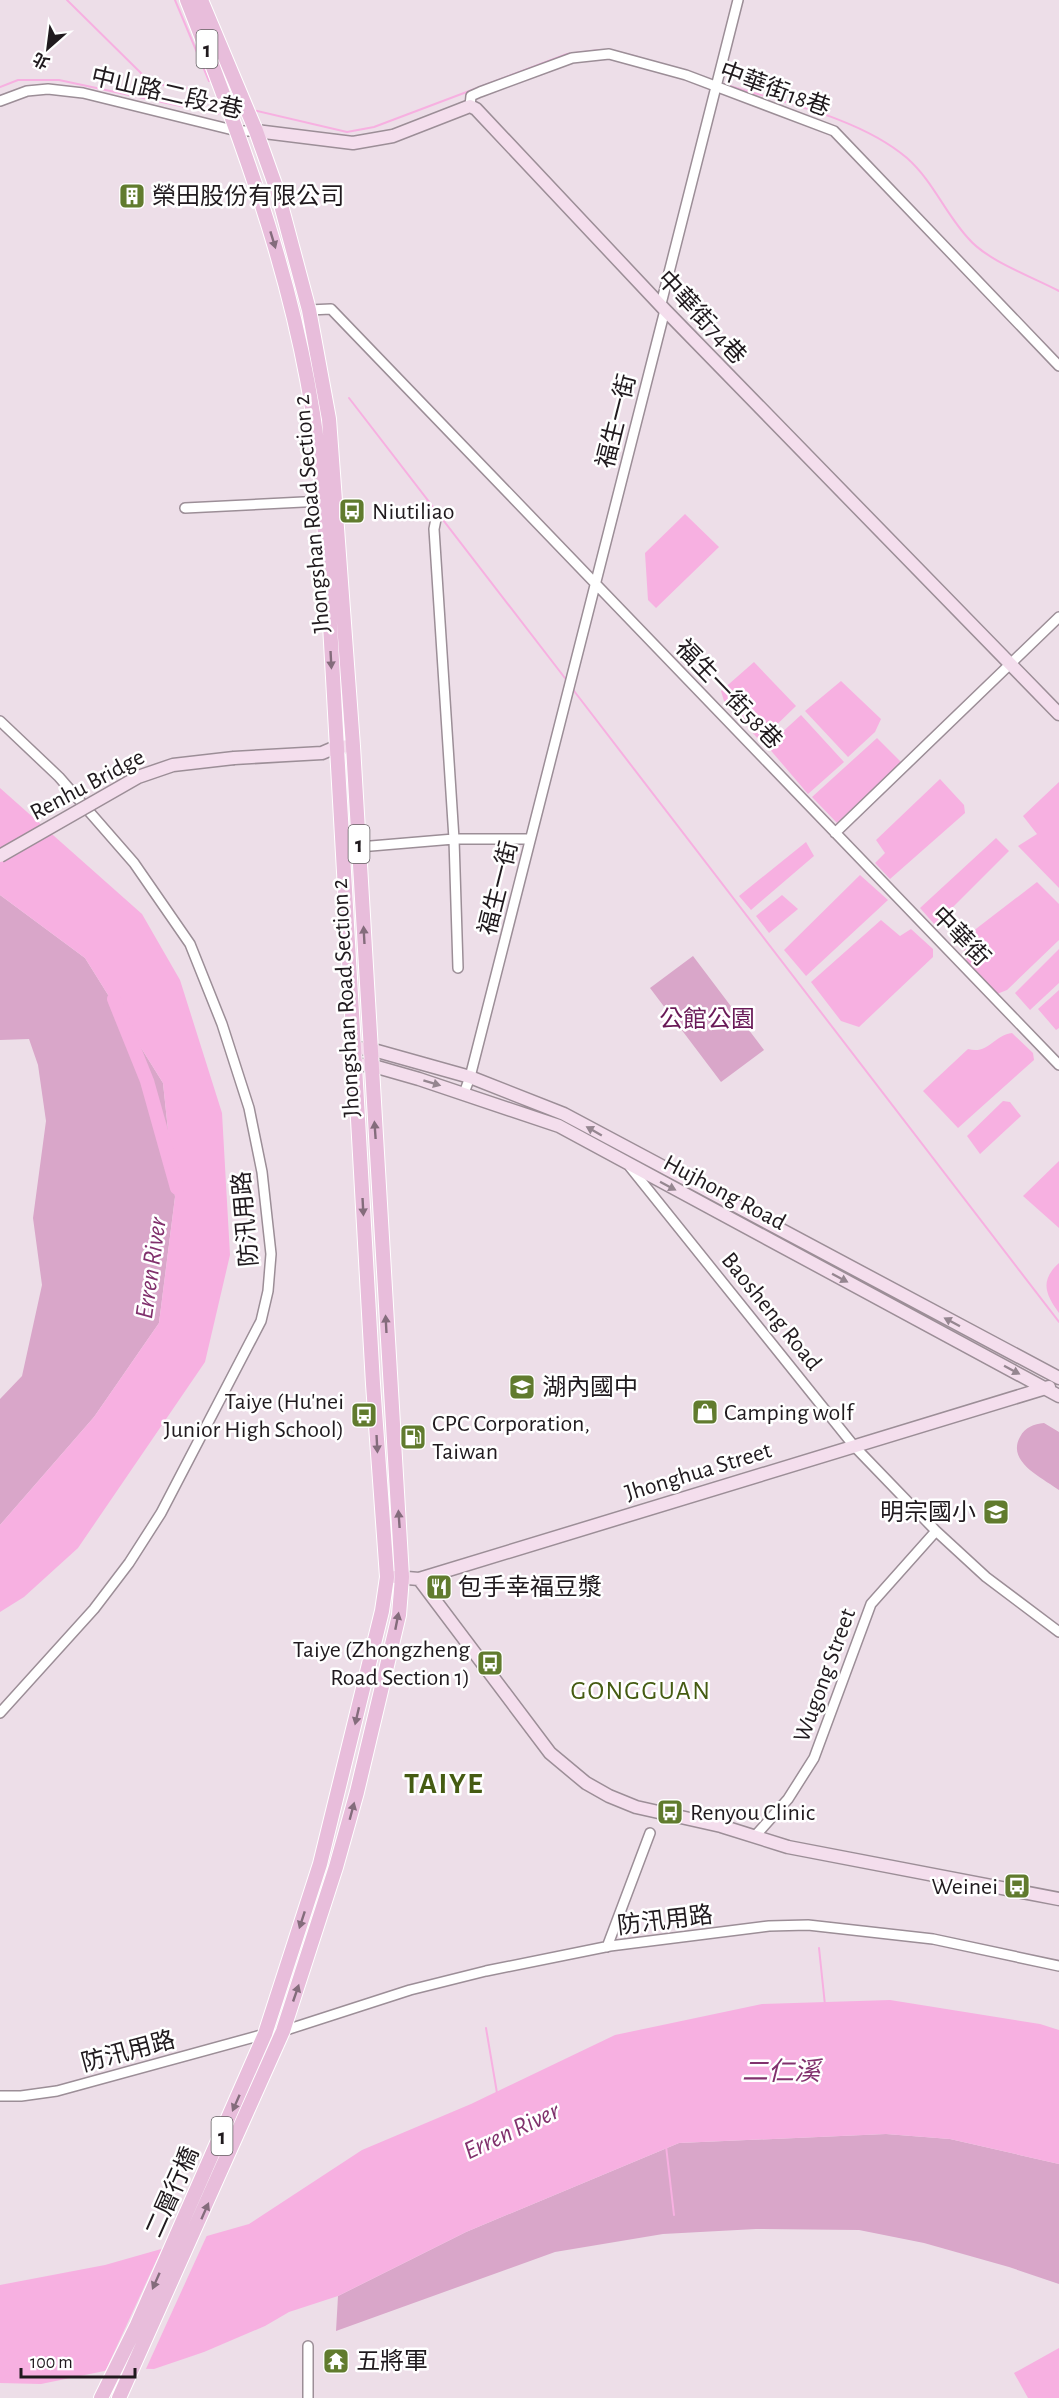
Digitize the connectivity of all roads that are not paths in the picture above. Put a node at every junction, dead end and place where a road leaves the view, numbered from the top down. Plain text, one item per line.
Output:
1 (188, 0) edge
2 (201, 0) edge
3 (738, 0) edge
4 (717, 86) junction
5 (233, 98) junction
6 (0, 101) edge
7 (470, 106) junction
8 (254, 126) junction
9 (236, 128) junction
10 (663, 307) junction
11 (309, 310) junction
12 (1059, 366) edge
13 (323, 501) junction
14 (185, 508) dead end
15 (436, 519) dead end
16 (595, 582) junction
17 (1059, 617) edge
18 (1010, 664) junction
19 (1059, 714) edge
20 (0, 721) edge
21 (353, 746) junction
22 (336, 747) junction
23 (835, 833) junction
24 (454, 839) junction
25 (530, 839) junction
26 (359, 847) junction
27 (0, 856) edge
28 (458, 968) dead end
29 (355, 1048) junction
30 (370, 1048) junction
31 (356, 1065) junction
32 (370, 1065) junction
33 (1059, 1065) edge
34 (470, 1077) junction
35 (464, 1093) junction
36 (628, 1150) junction
37 (628, 1164) junction
38 (1059, 1378) edge
39 (1059, 1386) edge
40 (1044, 1388) junction
41 (1059, 1396) edge
42 (854, 1446) junction
43 (936, 1531) junction
44 (387, 1576) junction
45 (402, 1577) junction
46 (419, 1579) junction
47 (1059, 1632) edge
48 (0, 1713) edge
49 (650, 1833) dead end
50 (754, 1836) junction
51 (320, 1864) joint
52 (336, 1868) joint
53 (1059, 1899) edge
54 (607, 1947) junction
55 (1059, 1966) edge
56 (283, 2031) junction
57 (265, 2034) junction
58 (0, 2096) edge
59 (308, 2346) dead end
60 (101, 2398) edge
61 (119, 2398) edge
62 (308, 2398) edge

1 - 5 main road, 1
2 - 5 main road, 1
3 - 4 street, 福生一街
4 - 7 street, 中華街18巷
4 - 10 street, 福生一街
4 - 12 street, 中華街18巷
5 - 8 main road, Jhongshan Road Section 2 / 1
5 - 9 main road, Jhongshan Road Section 2 / 1
6 - 9 street, 中山路二段2巷
7 - 8 street
7 - 10 street, 中華街74巷
8 - 9 street, 中山路二段2巷
8 - 11 main road, Jhongshan Road Section 2 / 1
9 -> 13 main road, Jhongshan Road Section 2 / 1
10 - 16 street, 福生一街
10 - 18 street, 中華街74巷
11 - 16 street, 福生一街58巷
11 - 21 main road, Jhongshan Road Section 2 / 1
13 - 14 street
13 -> 22 main road, Jhongshan Road Section 2 / 1
15 - 24 street
16 - 23 street, 福生一街58巷
16 - 25 street, 福生一街
17 - 18 street
18 - 19 street, 中華街74巷
18 - 23 street
20 - 48 street, 防汛用路
21 - 22 street, Renhu Bridge
21 - 26 main road, Jhongshan Road Section 2 / 1
22 - 27 street, Renhu Bridge, bridge
22 - 29 main road, Jhongshan Road Section 2 / 1
23 - 33 street, 中華街
24 - 25 street
24 - 26 street
24 - 28 street
25 - 34 street, 福生一街
30 -> 26 main road, Jhongshan Road Section 2 / 1
29 - 30 street, Hujhong Road
29 - 31 main road, Jhongshan Road Section 2 / 1
30 - 32 main road, Jhongshan Road Section 2 / 1
30 - 34 street, Hujhong Road
31 - 32 street, Hujhong Road
31 -> 44 main road, Jhongshan Road Section 2 / 1
32 -> 35 street, Hujhong Road
45 -> 32 main road, Jhongshan Road Section 2 / 1
34 - 35 street, 福生一街
36 -> 34 street, Hujhong Road
35 - 37 street, Hujhong Road
36 - 37 street
38 -> 36 street, Hujhong Road
37 -> 40 street, Hujhong Road
37 - 42 street, Baosheng Road
39 - 40 street, Jhonghua Street
40 - 41 street, Hujhong Road
40 - 42 street, Jhonghua Street
42 - 43 street, Baosheng Road
42 - 46 street, Jhonghua Street
43 - 47 street, Baosheng Road
43 - 50 street, Wugong Street
44 - 45 street
44 -> 51 main road, Jhongshan Road Section 2 / 1
45 - 46 street
52 -> 45 main road, Jhongshan Road Section 2 / 1
46 - 50 street
49 - 54 street
50 - 53 street
51 -> 57 main road, 二層行橋 / 1
56 -> 52 main road, 二層行橋 / 1
54 - 55 street, 防汛用路
54 - 56 street, 防汛用路
61 -> 56 main road, 二層行橋 / 1
57 - 58 street, 防汛用路
57 -> 60 main road, 二層行橋 / 1
59 - 62 street

